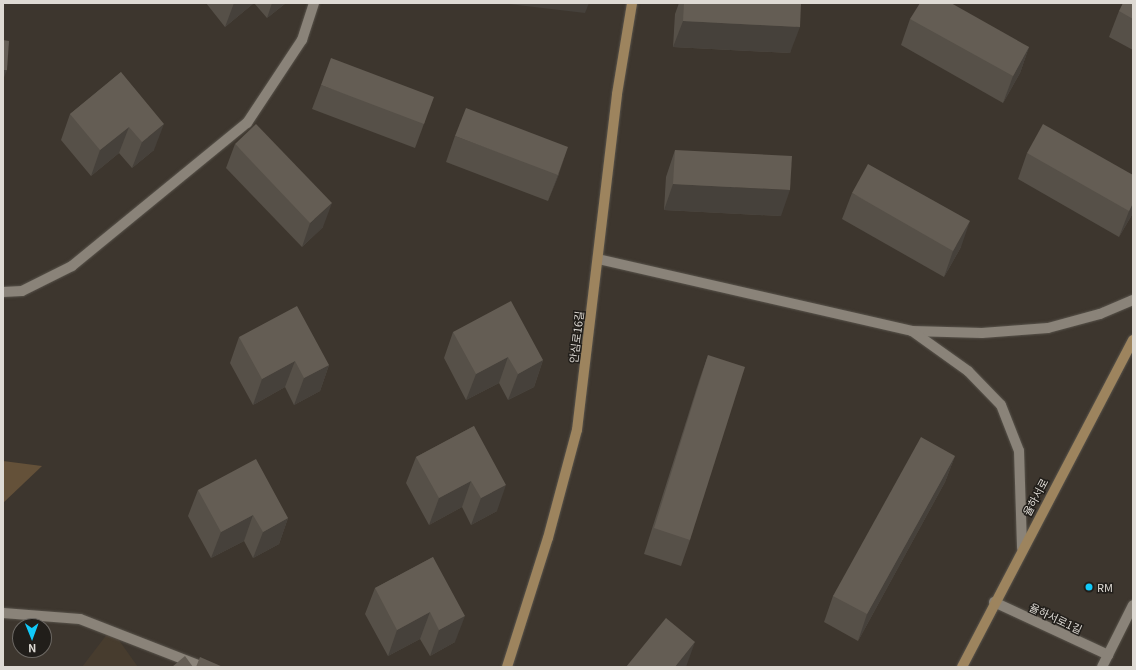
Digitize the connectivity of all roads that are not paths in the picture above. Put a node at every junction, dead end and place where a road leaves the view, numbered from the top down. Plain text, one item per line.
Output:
1 (314, 3) edge
2 (632, 3) edge
3 (598, 259) junction
4 (3, 292) edge
5 (1133, 300) edge
6 (912, 331) junction
7 (1133, 340) edge
8 (1022, 548) junction
9 (994, 602) junction
10 (1133, 605) edge
11 (3, 613) edge
12 (1108, 655) junction
13 (203, 667) edge
14 (507, 667) edge
15 (962, 667) edge
16 (1102, 667) edge

1 - 4 street
2 - 3 main road, 안심로16길
3 - 6 street
3 - 14 main road, 안심로16길
5 - 6 street
6 - 8 street
7 - 8 main road, 율하서로
8 - 9 main road, 율하서로
9 - 12 street, 율하서로1길
9 - 15 main road, 율하서로
10 - 12 street
11 - 13 street
12 - 16 street

